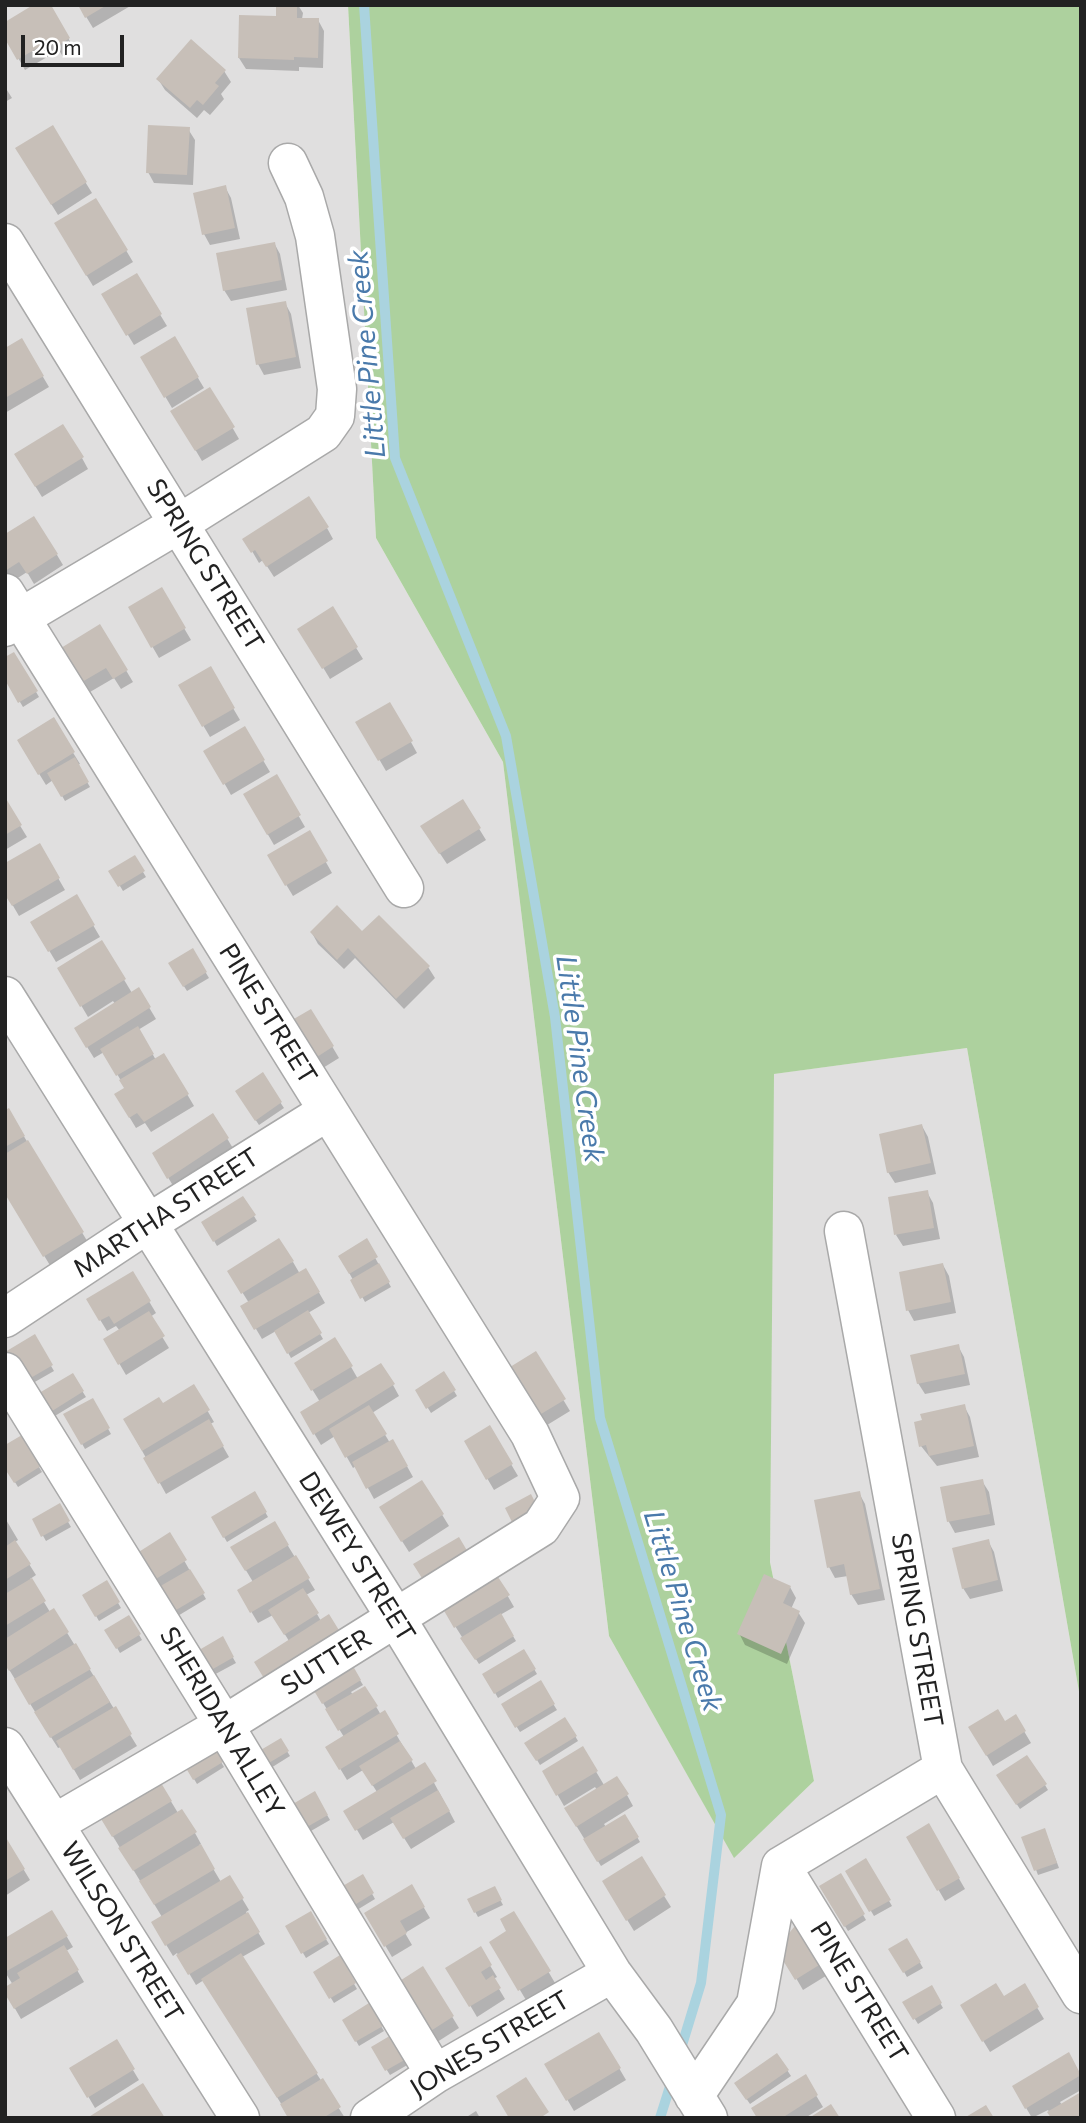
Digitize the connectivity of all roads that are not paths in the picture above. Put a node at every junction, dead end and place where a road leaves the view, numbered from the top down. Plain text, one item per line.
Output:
1 (288, 163) dead end
2 (5, 243) edge
3 (180, 523) junction
4 (10, 613) edge
5 (404, 888) dead end
6 (5, 996) edge
7 (328, 1111) junction
8 (147, 1224) junction
9 (844, 1231) dead end
10 (5, 1318) edge
11 (5, 1372) edge
12 (530, 1434) joint
13 (396, 1618) junction
14 (224, 1725) junction
15 (5, 1747) edge
16 (943, 1769) junction
17 (54, 1824) junction
18 (781, 1866) junction
19 (612, 1973) junction
20 (1081, 1994) edge
21 (435, 2074) junction
22 (701, 2107) edge
23 (240, 2118) edge
24 (370, 2118) edge
25 (936, 2118) edge

1 - 3 street
2 - 3 street, SPRING STREET
3 - 4 street
3 - 5 street, SPRING STREET
4 - 7 street, PINE STREET
6 - 8 street, DEWEY STREET
7 - 8 street, MARTHA STREET
7 - 12 street, PINE STREET
8 - 10 street, MARTHA STREET
8 - 13 street, DEWEY STREET
9 - 16 street, SPRING STREET
11 - 14 street, SHERIDAN ALLEY
12 - 13 street, SUTTER
13 - 14 street, SUTTER
13 - 19 street, DEWEY STREET
14 - 17 street, SUTTER
14 - 21 street, SHERIDAN ALLEY
15 - 17 street, WILSON STREET
16 - 18 street
16 - 20 street, SPRING STREET
17 - 23 street, WILSON STREET
18 - 22 street
18 - 25 street, PINE STREET
19 - 21 street, JONES STREET
19 - 22 street, DEWEY STREET
21 - 24 street, JONES STREET

